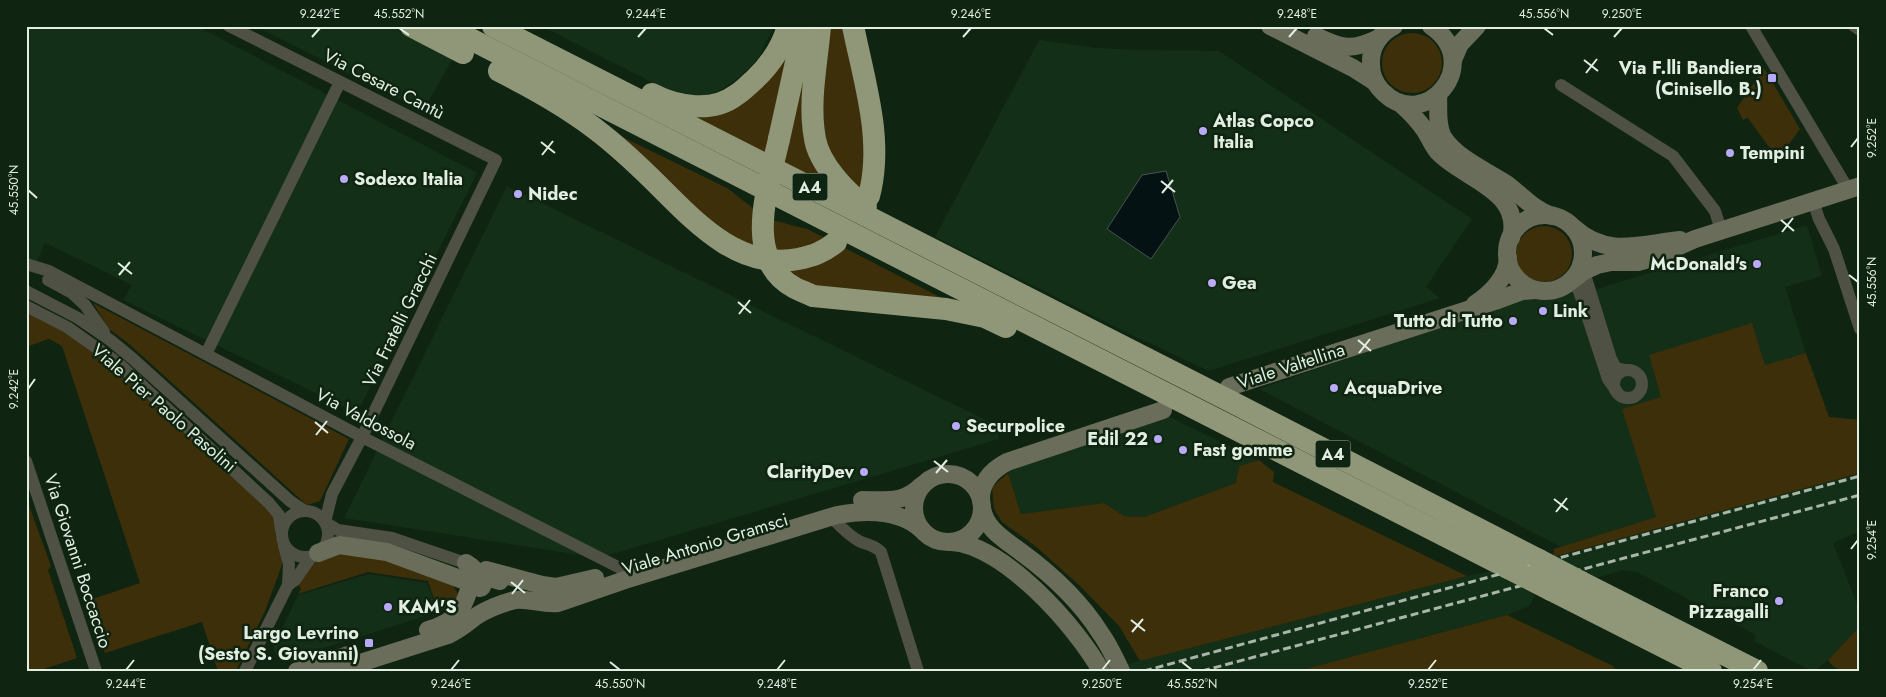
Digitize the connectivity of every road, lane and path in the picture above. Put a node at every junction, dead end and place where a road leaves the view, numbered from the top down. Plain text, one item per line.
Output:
1 (229, 26) edge
2 (411, 26) edge
3 (445, 26) edge
4 (493, 26) edge
5 (525, 26) edge
6 (788, 26) edge
7 (804, 26) edge
8 (820, 26) edge
9 (853, 26) edge
10 (1270, 26) edge
11 (1298, 26) edge
12 (1394, 26) edge
13 (1432, 26) edge
14 (1477, 26) edge
15 (1750, 26) edge
16 (1854, 26) edge
17 (1860, 30) edge
18 (1379, 38) junction
19 (1453, 60) junction
20 (340, 82) junction
21 (1375, 82) junction
22 (1561, 85) dead end
23 (1438, 95) junction
24 (1400, 103) junction
25 (496, 160) joint
26 (1854, 187) edge
27 (869, 196) dead end
28 (1813, 201) junction
29 (1554, 217) junction
30 (1572, 226) junction
31 (1721, 230) junction
32 (1511, 238) junction
33 (1695, 239) junction
34 (1818, 240) dead end
35 (836, 242) dead end
36 (1834, 248) junction
37 (1508, 258) junction
38 (26, 264) edge
39 (26, 268) edge
40 (1579, 272) junction
41 (1536, 290) junction
42 (26, 291) edge
43 (26, 306) edge
44 (1467, 309) junction
45 (1860, 329) edge
46 (110, 340) junction
47 (1127, 348) junction
48 (206, 354) junction
49 (1095, 358) junction
50 (1625, 370) junction
51 (1229, 387) dead end
52 (1616, 392) junction
53 (362, 437) junction
54 (26, 461) edge
55 (957, 475) junction
56 (921, 486) junction
57 (332, 494) junction
58 (982, 504) junction
59 (308, 511) junction
60 (831, 517) junction
61 (325, 522) junction
62 (282, 530) junction
63 (922, 530) junction
64 (951, 542) junction
65 (284, 546) junction
66 (314, 555) junction
67 (466, 563) joint
68 (622, 570) junction
69 (477, 583) junction
70 (288, 585) junction
71 (526, 600) junction
72 (448, 635) junction
73 (340, 670) edge
74 (96, 671) edge
75 (245, 671) edge
76 (297, 671) edge
77 (918, 671) edge
78 (1101, 671) edge
79 (1122, 671) edge
80 (1711, 671) edge
81 (1757, 671) edge

1 - 20 street, Via Cesare Cantù
2 - 35 highway
3 - 49 highway, A4
4 - 47 highway, A4
5 - 6 highway
7 - 49 highway, bridge
8 - 47 highway
9 - 27 highway
10 - 21 main road
11 - 18 main road
12 - 18 main road
13 - 19 main road
14 - 19 main road
15 - 26 street
16 - 17 street
18 - 21 main road
19 - 23 main road
20 - 25 street, Via Cesare Cantù
20 - 48 street
21 - 24 main road
22 - 31 street
23 - 24 main road
23 - 29 main road
24 - 32 main road
25 - 53 street, Via Fratelli Gracchi
26 - 28 main road
28 - 31 main road
28 - 36 street
29 - 30 main road
29 - 32 main road
30 - 33 main road
30 - 40 main road
31 - 33 main road
32 - 37 main road
33 - 40 main road
34 - 36 street
36 - 45 street
37 - 41 main road
37 - 44 main road, Viale Valtellina
38 - 48 street, Via Valdossola
39 - 46 street, Viale Pier Paolo Pasolini
40 - 41 main road
40 - 50 street
40 - 52 street
41 - 44 main road, Viale Valtellina
42 - 46 street, Viale Pier Paolo Pasolini
43 - 62 street, Viale Pier Paolo Pasolini
44 - 51 main road, Viale Valtellina
46 - 59 street, Viale Pier Paolo Pasolini
47 - 81 highway, A4, bridge
48 - 53 street, Via Valdossola
49 - 80 highway, A4, bridge
50 - 52 street
50 - 52 street
53 - 57 street, Via Fratelli Gracchi
53 - 68 street, Via Valdossola
54 - 74 street, Via Giovanni Boccaccio
55 - 56 main road
55 - 58 main road
55 - 58 main road
56 - 63 main road
56 - 68 main road, Viale Antonio Gramsci
57 - 59 street, Via Fratelli Gracchi
57 - 61 street, Via Fratelli Gracchi
58 - 64 main road
58 - 79 main road
59 - 61 street
59 - 62 street
60 - 63 main road, Viale Antonio Gramsci
60 - 71 main road, Viale Antonio Gramsci
60 - 77 street
61 - 66 street
61 - 67 street
62 - 65 street
63 - 64 main road
64 - 78 main road
65 - 66 street
65 - 70 street
66 - 69 main road
66 - 70 street
67 - 69 main road
68 - 69 main road, Viale Antonio Gramsci
69 - 71 main road, Viale Antonio Gramsci
69 - 72 main road
69 - 76 main road
70 - 75 street
71 - 72 main road, Viale Antonio Gramsci
72 - 73 main road, Viale Antonio Gramsci

